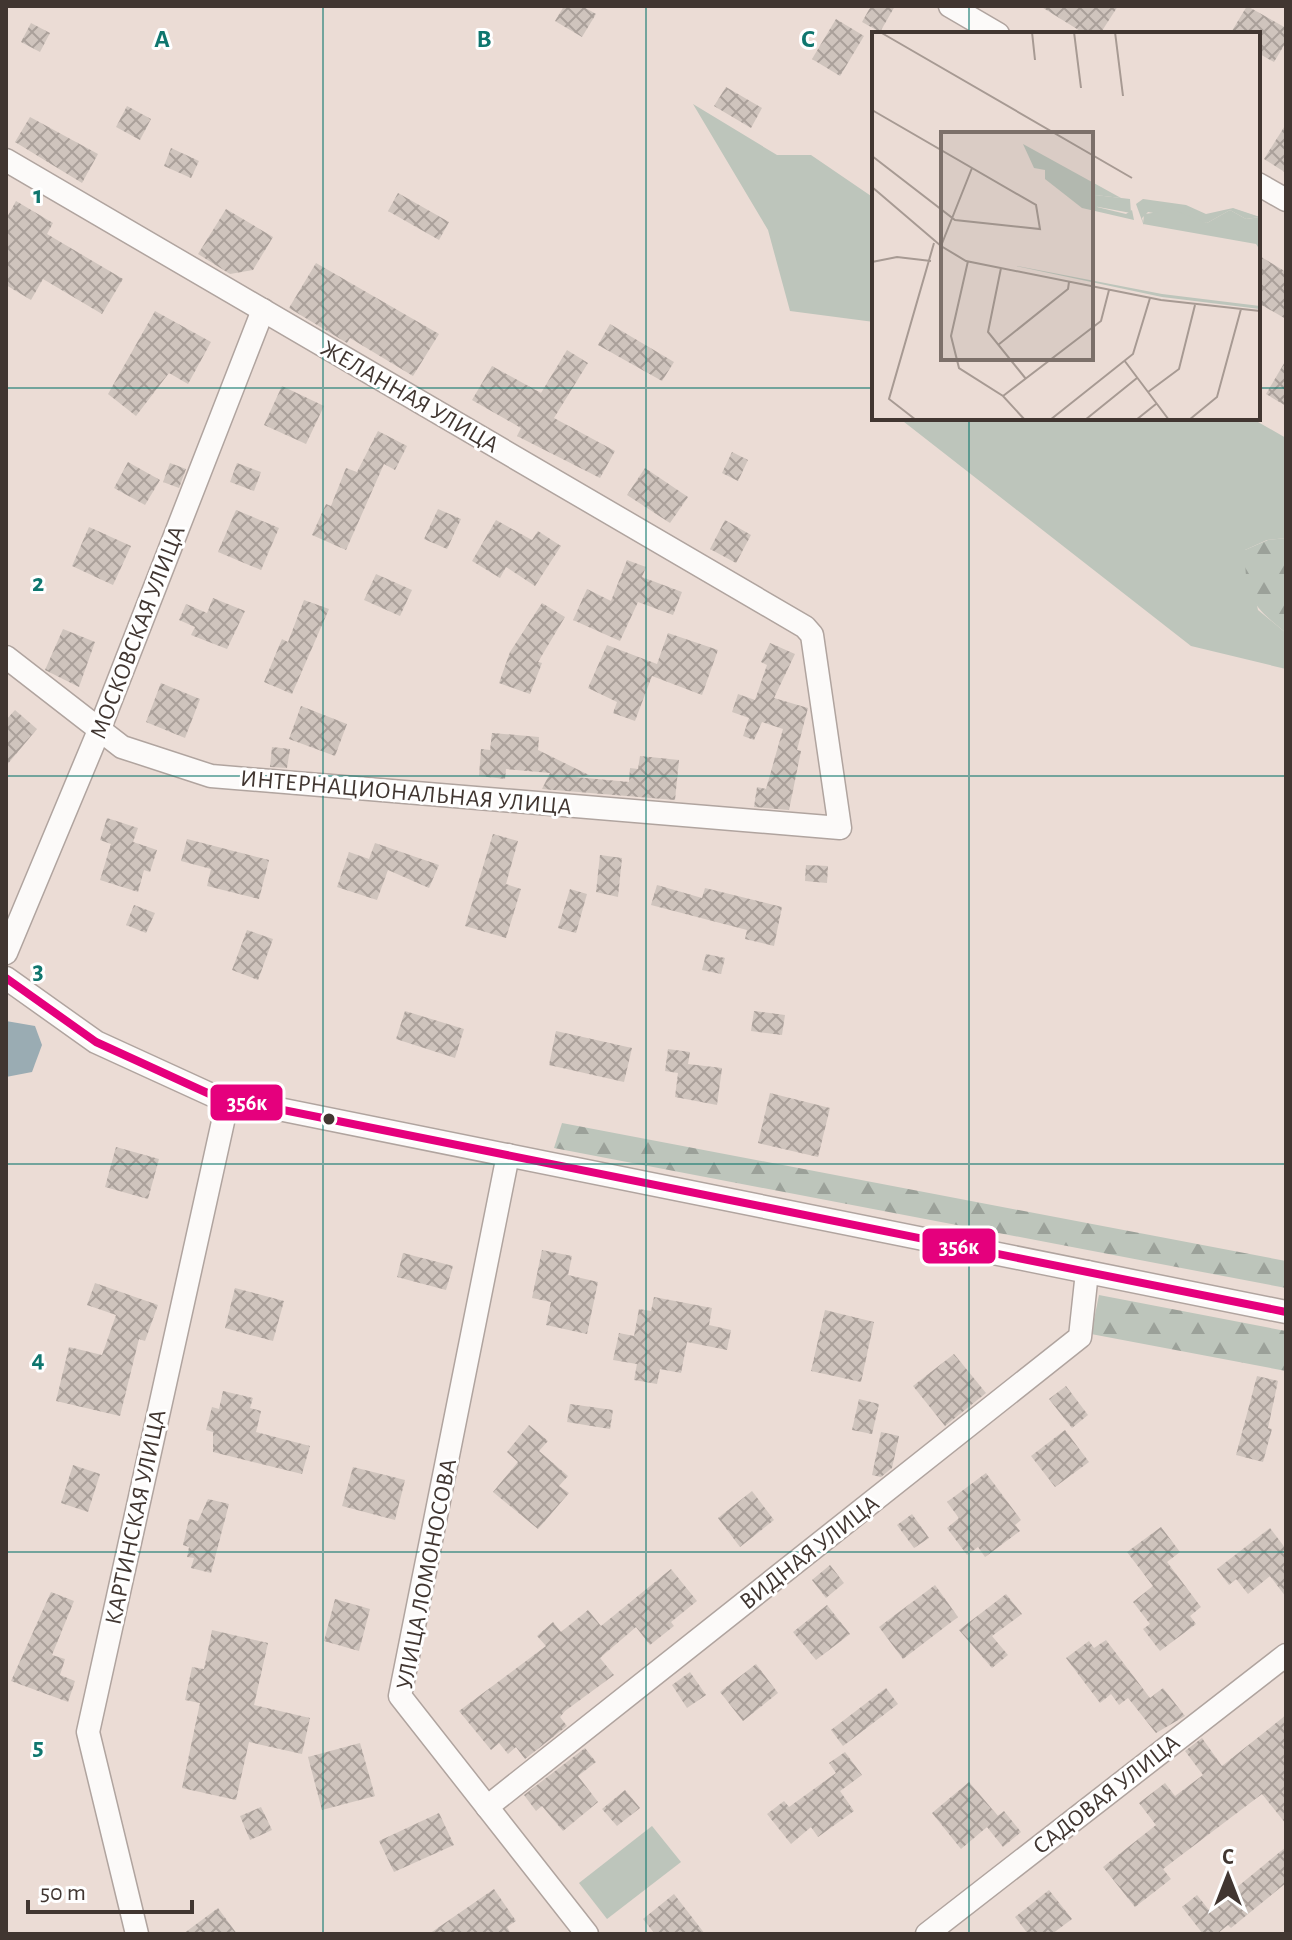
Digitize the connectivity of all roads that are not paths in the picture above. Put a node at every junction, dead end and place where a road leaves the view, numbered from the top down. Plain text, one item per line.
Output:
1 (950, 6) edge
2 (995, 32) edge
3 (6, 160) edge
4 (1260, 185) edge
5 (1286, 200) edge
6 (263, 310) junction
7 (6, 657) edge
8 (100, 728) junction
9 (840, 828) joint
10 (6, 953) edge
11 (6, 978) edge
12 (228, 1099) junction
13 (508, 1155) junction
14 (1087, 1272) junction
15 (1286, 1312) edge
16 (1286, 1655) edge
17 (487, 1807) junction
18 (137, 1934) edge
19 (587, 1934) edge
20 (927, 1934) edge

1 - 2 street
3 - 6 street, ЖЕЛАННАЯ УЛИЦА
4 - 5 street
6 - 8 street, МОСКОВСКАЯ УЛИЦА
6 - 9 street, ЖЕЛАННАЯ УЛИЦА
7 - 8 street, ИНТЕРНАЦИОНАЛЬНАЯ УЛИЦА
8 - 9 street, ИНТЕРНАЦИОНАЛЬНАЯ УЛИЦА
8 - 10 street, МОСКОВСКАЯ УЛИЦА
11 - 12 street
12 - 13 street
12 - 18 street, КАРТИНСКАЯ УЛИЦА
13 - 14 street
13 - 17 street, УЛИЦА ЛОМОНОСОВА
14 - 15 street
14 - 17 street, ВИДНАЯ УЛИЦА
16 - 20 street, САДОВАЯ УЛИЦА
17 - 19 street, УЛИЦА ЛОМОНОСОВА

